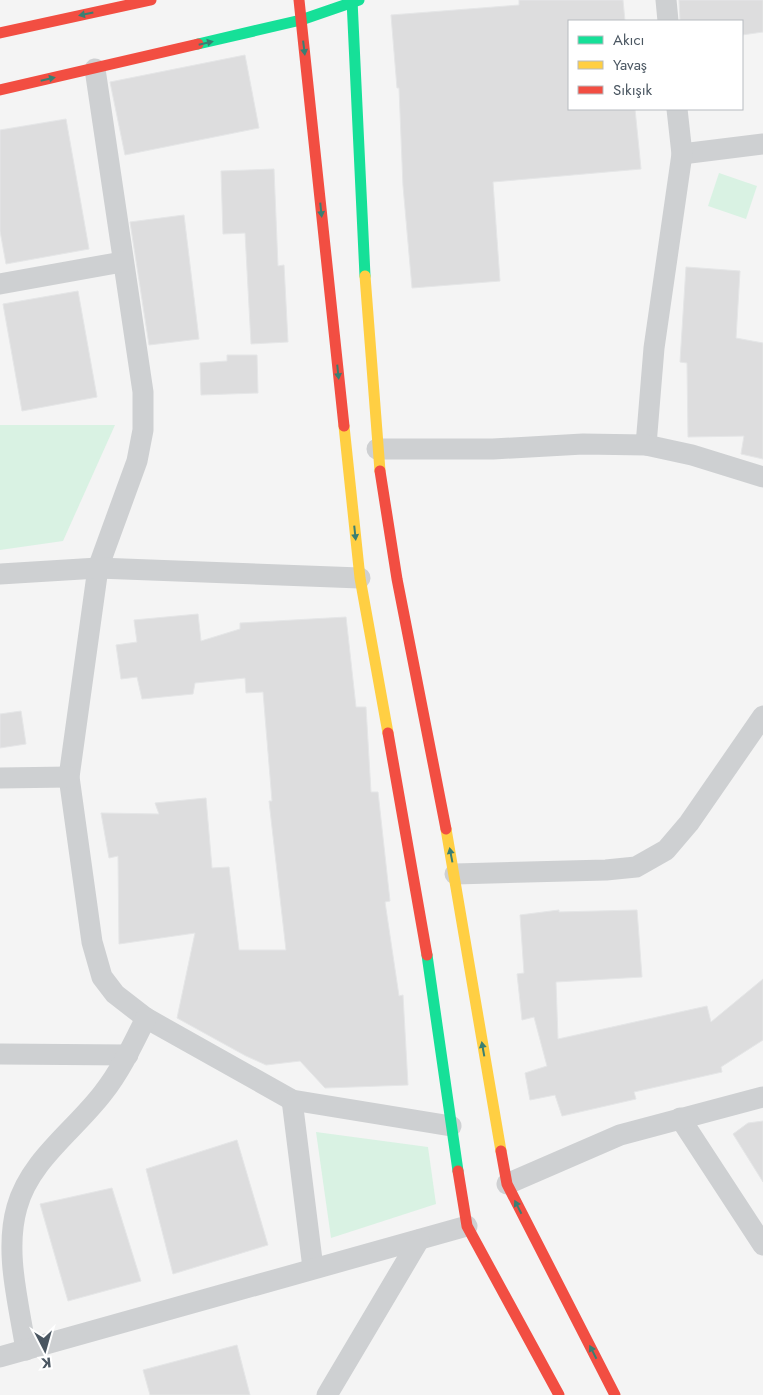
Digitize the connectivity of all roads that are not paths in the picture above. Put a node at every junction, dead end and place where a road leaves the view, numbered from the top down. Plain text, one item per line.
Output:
1 (151, 0) edge
2 (298, 0) edge
3 (354, 0) edge
4 (666, 0) edge
5 (67, 9) edge
6 (300, 20) junction
7 (668, 20) edge
8 (0, 33) edge
9 (95, 69) junction
10 (0, 90) edge
11 (677, 110) edge
12 (763, 144) edge
13 (682, 154) junction
14 (122, 262) junction
15 (0, 284) edge
16 (646, 445) junction
17 (378, 449) junction
18 (763, 477) edge
19 (98, 568) junction
20 (0, 574) edge
21 (360, 578) junction
22 (763, 716) edge
23 (69, 777) junction
24 (0, 778) edge
25 (455, 874) junction
26 (146, 1018) junction
27 (0, 1054) edge
28 (128, 1055) junction
29 (763, 1097) edge
30 (292, 1100) junction
31 (680, 1118) junction
32 (451, 1126) junction
33 (506, 1184) junction
34 (467, 1226) junction
35 (419, 1240) junction
36 (763, 1245) edge
37 (6, 1254) edge
38 (313, 1268) junction
39 (26, 1350) junction
40 (0, 1357) edge
41 (327, 1395) edge
42 (558, 1395) edge
43 (615, 1395) edge

1 -> 5 main road
2 - 6 main road
3 - 6 main road
3 - 17 main road
4 - 7 street
5 - 8 main road
9 -> 6 main road
6 -> 21 main road
10 -> 9 main road
9 - 14 street
11 - 13 street
12 - 13 street
13 - 16 street
14 - 15 street
14 - 19 street
16 - 17 street
16 - 18 street
25 -> 17 main road
19 - 20 street
19 - 21 street
19 - 23 street
21 - 32 main road
22 - 25 street
23 - 24 street
23 - 26 street
33 -> 25 main road
26 - 28 street
26 - 30 street
27 - 28 street
28 - 37 street
29 - 31 street
30 - 32 street
30 - 38 street
31 - 33 street
31 - 36 street
32 - 34 main road
43 -> 33 main road
34 - 35 street
34 - 42 main road
35 - 38 street
35 - 41 street
37 - 39 street
38 - 39 street
39 - 40 street

